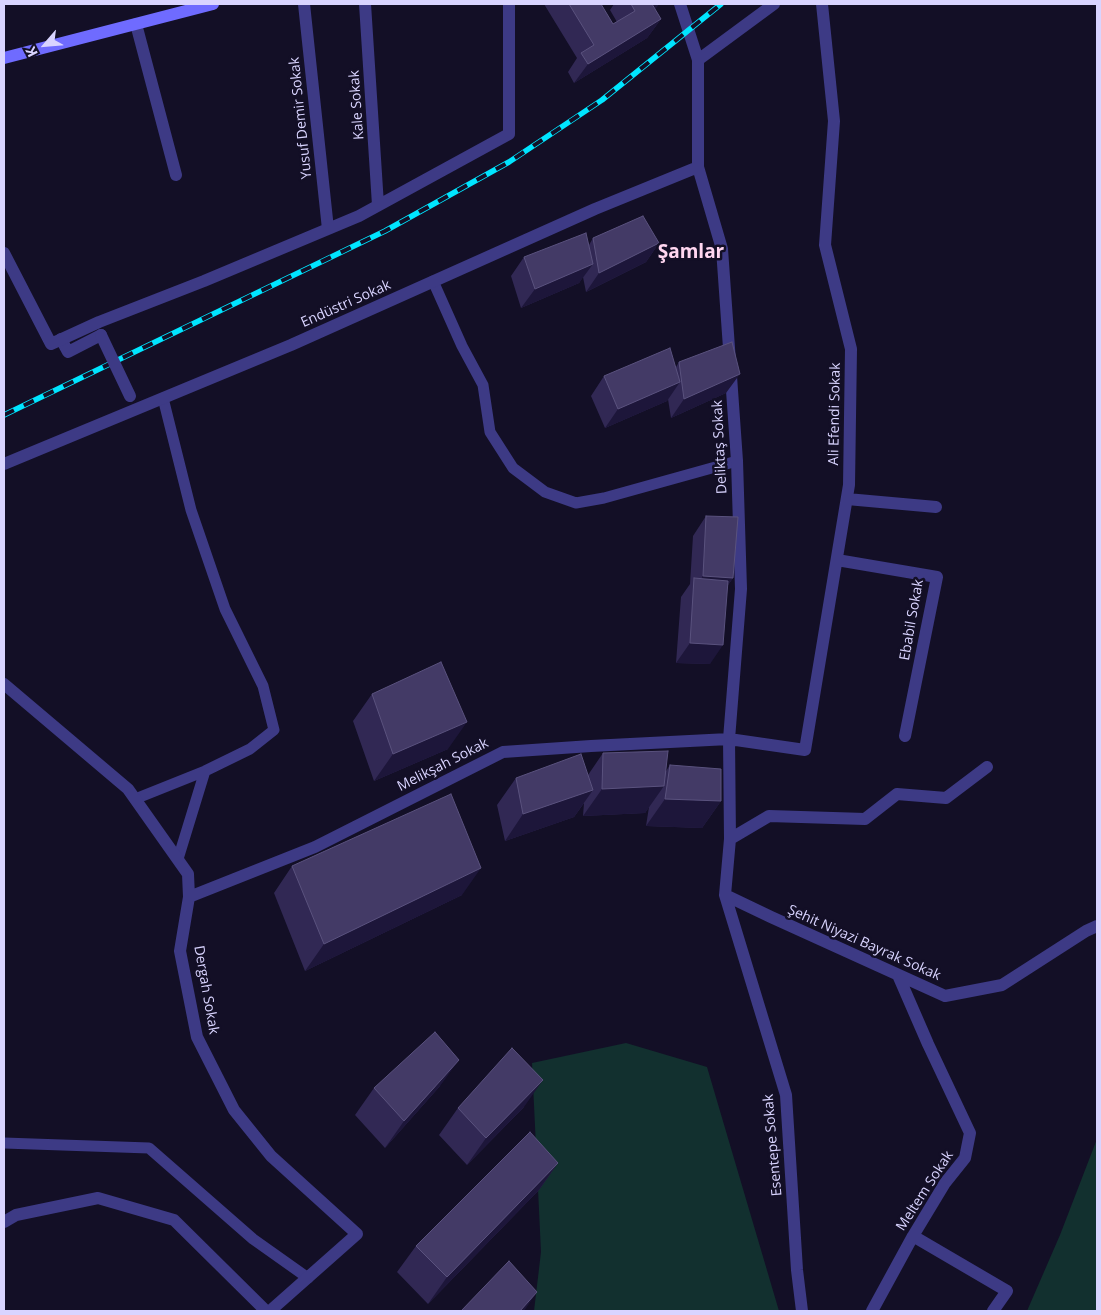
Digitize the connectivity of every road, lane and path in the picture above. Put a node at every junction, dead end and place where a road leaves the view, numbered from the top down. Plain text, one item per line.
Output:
1 (213, 4) edge
2 (304, 4) edge
3 (365, 4) edge
4 (509, 4) edge
5 (680, 4) edge
6 (774, 4) edge
7 (822, 4) edge
8 (136, 24) junction
9 (4, 58) edge
10 (698, 60) junction
11 (698, 167) junction
12 (176, 175) dead end
13 (378, 205) junction
14 (328, 229) junction
15 (4, 253) edge
16 (433, 281) junction
17 (61, 339) junction
18 (163, 398) junction
19 (136, 409) junction
20 (737, 461) junction
21 (4, 464) edge
22 (847, 499) junction
23 (936, 507) dead end
24 (837, 560) junction
25 (4, 684) edge
26 (905, 736) dead end
27 (730, 739) junction
28 (988, 767) dead end
29 (205, 771) junction
30 (135, 799) junction
31 (730, 839) junction
32 (178, 859) junction
33 (725, 895) junction
34 (189, 897) junction
35 (1096, 925) edge
36 (898, 975) junction
37 (4, 1143) edge
38 (4, 1222) edge
39 (913, 1236) junction
40 (308, 1278) junction
41 (266, 1311) edge
42 (270, 1311) edge
43 (802, 1311) edge
44 (872, 1311) edge
45 (993, 1311) edge

1 - 8 main road
2 - 14 street, Yusuf Demir Sokak
3 - 13 street, Kale Sokak
4 - 13 street
5 - 10 street, Deliktaş Sokak
6 - 10 street
7 - 22 street, Ali Efendi Sokak
8 - 9 main road
8 - 12 street
10 - 11 street, Deliktaş Sokak
11 - 16 street, Endüstri Sokak
11 - 20 street, Deliktaş Sokak
13 - 14 street
14 - 17 street
15 - 17 street
16 - 18 street, Endüstri Sokak
16 - 20 lane
17 - 19 street, bridge
18 - 19 street, Endüstri Sokak
18 - 29 lane
19 - 21 street, Endüstri Sokak
20 - 27 street, Deliktaş Sokak
22 - 23 street
22 - 24 street, Ali Efendi Sokak
24 - 26 street, Ebabil Sokak
24 - 27 street, Ali Efendi Sokak
25 - 30 street, Dergah Sokak
27 - 31 street, Deliktaş Sokak
27 - 34 street, Melikşah Sokak
28 - 31 street
29 - 30 lane
29 - 32 lane
30 - 32 street, Dergah Sokak
31 - 33 street, Deliktaş Sokak
32 - 34 street, Dergah Sokak
33 - 36 street, Şehit Niyazi Bayrak Sokak
33 - 43 street, Esentepe Sokak
34 - 40 street, Dergah Sokak
35 - 36 street, Şehit Niyazi Bayrak Sokak
36 - 39 street, Meltem Sokak
37 - 40 lane
38 - 41 street
39 - 44 street, Meltem Sokak
39 - 45 street
40 - 42 street, Dergah Sokak

